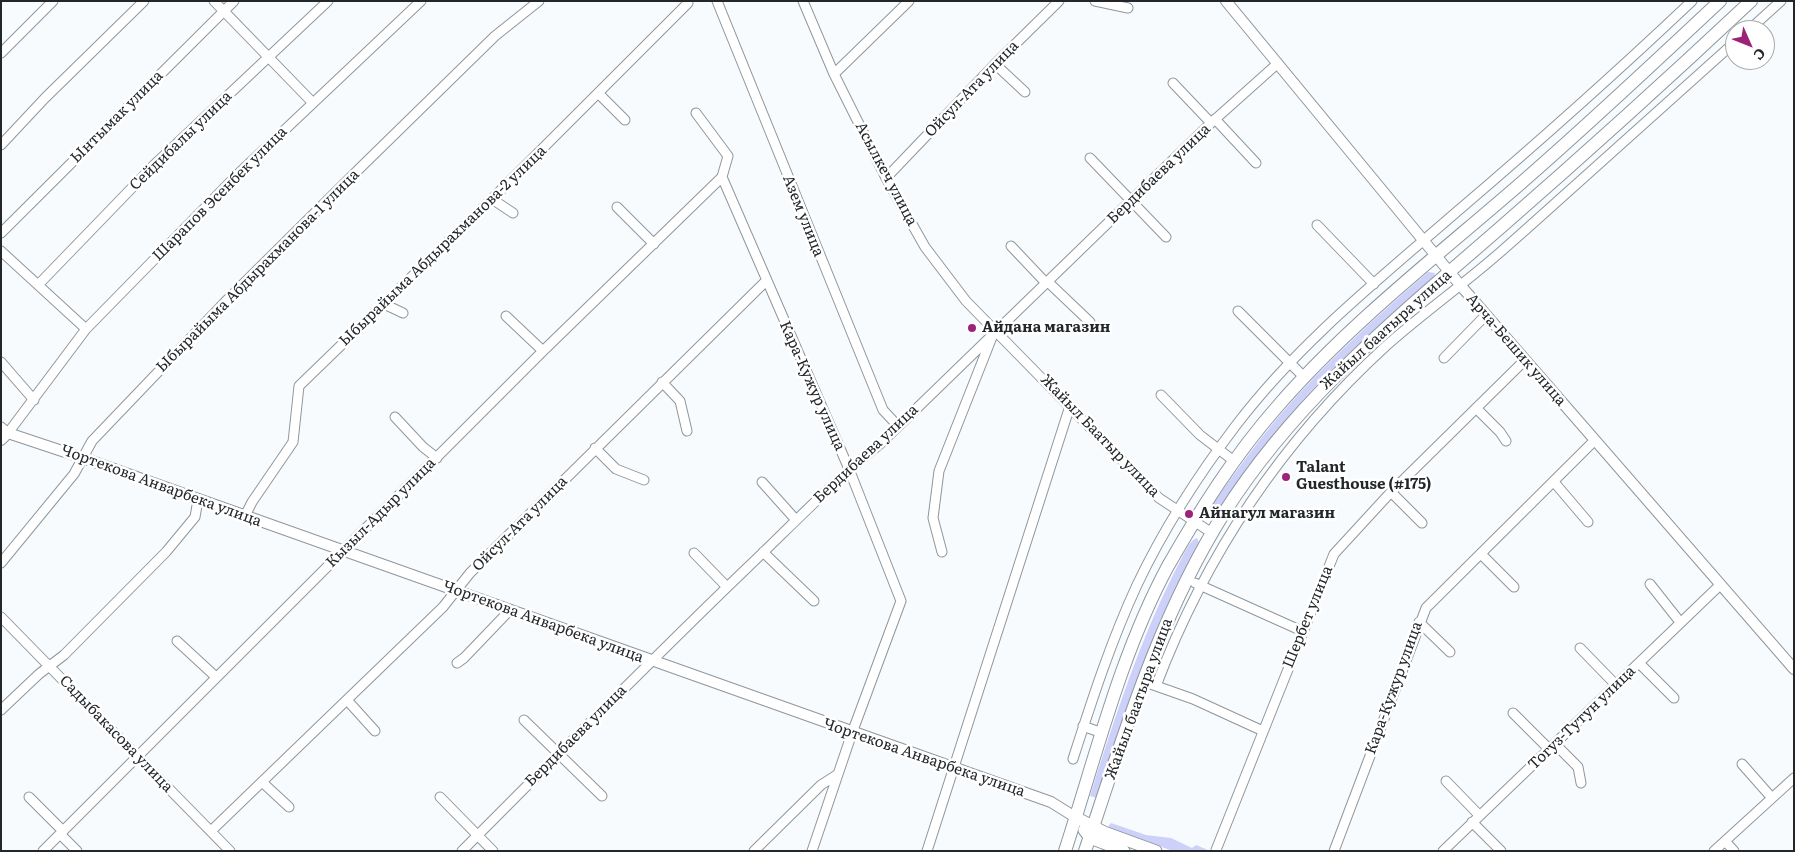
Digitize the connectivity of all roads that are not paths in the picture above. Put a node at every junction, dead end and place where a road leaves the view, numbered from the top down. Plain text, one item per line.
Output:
1 (53, 1) edge
2 (144, 1) edge
3 (214, 1) edge
4 (234, 1) edge
5 (328, 1) edge
6 (421, 1) edge
7 (539, 1) edge
8 (717, 1) edge
9 (803, 1) edge
10 (909, 1) edge
11 (1059, 1) edge
12 (1095, 1) edge
13 (1226, 1) edge
14 (1692, 1) edge
15 (1720, 1) edge
16 (1751, 1) edge
17 (1781, 1) edge
18 (688, 3) dead end
19 (1128, 8) dead end
20 (223, 11) junction
21 (1760, 20) edge
22 (1725, 51) edge
23 (1, 53) edge
24 (269, 57) junction
25 (995, 64) junction
26 (1277, 64) junction
27 (834, 74) junction
28 (1173, 83) dead end
29 (1025, 92) dead end
30 (599, 94) junction
31 (313, 103) junction
32 (696, 113) dead end
33 (626, 120) dead end
34 (1213, 121) junction
35 (1, 145) edge
36 (1090, 158) dead end
37 (1256, 163) dead end
38 (722, 177) junction
39 (886, 178) junction
40 (492, 199) junction
41 (1131, 201) junction
42 (617, 207) dead end
43 (513, 213) dead end
44 (1317, 225) dead end
45 (1, 233) edge
46 (1166, 237) dead end
47 (1424, 240) junction
48 (654, 244) junction
49 (1011, 246) dead end
50 (1, 250) edge
51 (1436, 255) junction
52 (1450, 272) junction
53 (766, 280) junction
54 (1047, 282) junction
55 (1374, 284) junction
56 (38, 285) junction
57 (1461, 286) junction
58 (384, 304) junction
59 (1238, 310) dead end
60 (403, 313) dead end
61 (1486, 315) junction
62 (506, 316) dead end
63 (1090, 322) dead end
64 (86, 329) junction
65 (996, 330) junction
66 (543, 351) junction
67 (1444, 358) dead end
68 (1525, 360) junction
69 (1, 362) edge
70 (1289, 364) junction
71 (1304, 377) junction
72 (662, 382) junction
73 (1161, 395) dead end
74 (34, 400) junction
75 (1070, 406) junction
76 (1476, 408) junction
77 (395, 417) dead end
78 (898, 426) junction
79 (687, 431) dead end
80 (3, 433) edge
81 (1594, 440) junction
82 (1506, 441) dead end
83 (595, 448) junction
84 (1219, 450) junction
85 (83, 458) junction
86 (437, 458) junction
87 (1234, 460) junction
88 (849, 469) junction
89 (644, 480) dead end
90 (762, 482) dead end
91 (1554, 482) junction
92 (1391, 492) junction
93 (198, 500) junction
94 (1178, 511) junction
95 (245, 516) junction
96 (796, 520) junction
97 (1194, 522) junction
98 (1588, 522) dead end
99 (1422, 523) dead end
100 (1212, 533) junction
101 (343, 550) junction
102 (763, 552) junction
103 (942, 552) dead end
104 (694, 553) dead end
105 (1482, 555) junction
106 (1, 563) edge
107 (1187, 579) junction
108 (1650, 584) dead end
109 (1200, 585) junction
110 (1720, 585) junction
111 (728, 587) junction
112 (1514, 587) dead end
113 (456, 590) junction
114 (814, 601) dead end
115 (510, 610) junction
116 (1, 617) edge
117 (1419, 622) junction
118 (1680, 622) junction
119 (1302, 631) junction
120 (177, 640) dead end
121 (1580, 648) dead end
122 (1450, 652) dead end
123 (651, 661) junction
124 (457, 663) dead end
125 (1639, 663) junction
126 (50, 666) junction
127 (1794, 669) edge
128 (216, 677) junction
129 (1142, 681) junction
130 (1616, 684) junction
131 (1156, 686) junction
132 (1674, 698) dead end
133 (347, 700) junction
134 (1, 710) edge
135 (1513, 713) dead end
136 (524, 720) dead end
137 (1083, 726) junction
138 (375, 731) dead end
139 (1262, 731) junction
140 (852, 732) junction
141 (1102, 733) junction
142 (1552, 747) junction
143 (560, 753) junction
144 (138, 756) junction
145 (1073, 759) dead end
146 (1742, 764) dead end
147 (953, 767) junction
148 (838, 774) junction
149 (1794, 778) edge
150 (1446, 781) dead end
151 (262, 782) junction
152 (1581, 783) dead end
153 (1787, 784) junction
154 (1794, 791) edge
155 (440, 796) dead end
156 (602, 796) dead end
157 (29, 797) dead end
158 (1772, 798) junction
159 (288, 807) dead end
160 (1479, 815) junction
161 (1075, 817) junction
162 (1472, 822) junction
163 (211, 832) junction
164 (61, 833) junction
165 (1091, 833) junction
166 (477, 836) junction
167 (1724, 841) junction
168 (1216, 850) edge
169 (43, 851) edge
170 (76, 851) edge
171 (230, 851) edge
172 (462, 851) edge
173 (493, 851) edge
174 (754, 851) edge
175 (812, 851) edge
176 (927, 851) edge
177 (1065, 851) edge
178 (1085, 851) edge
179 (1124, 851) edge
180 (1156, 851) edge
181 (1334, 851) edge
182 (1443, 851) edge
183 (1501, 851) edge
184 (1714, 851) edge
185 (1734, 851) edge

1 - 23 street
2 - 35 street
3 - 20 street
4 - 20 street, Ынтымак улица
5 - 24 street, Сейдибалы улица
6 - 31 street, Шарапов Эсенбек улица
7 - 85 street, Ыбырайыма Абдырахманова-1 улица
8 - 78 street, Азем улица
9 - 27 street, Асылкеч улица
10 - 27 street
11 - 25 street, Ойсул-Ата улица
12 - 19 street
13 - 26 street, Арча-Бешик улица
14 - 47 street
15 - 51 main road, Жайыл баатыра улица
16 - 52 main road, Жайыл баатыра улица
17 - 21 street
18 - 30 street, Ыбырайыма Абдырахманова-2 улица
20 - 24 street
20 - 45 street, Ынтымак улица
22 - 57 street
24 - 31 street
24 - 56 street, Сейдибалы улица
25 - 29 street
25 - 39 street, Ойсул-Ата улица
26 - 34 street, Бердибаева улица
26 - 47 street, Арча-Бешик улица
27 - 39 street, Асылкеч улица
28 - 34 street
30 - 33 street
30 - 40 street, Ыбырайыма Абдырахманова-2 улица
31 - 64 street, Шарапов Эсенбек улица
32 - 38 street
34 - 37 street
34 - 41 street, Бердибаева улица
36 - 41 street
38 - 48 street, Кызыл-Адыр улица
38 - 53 street, Кара-Кужур улица
39 - 65 street, Асылкеч улица
40 - 43 street
40 - 58 street, Ыбырайыма Абдырахманова-2 улица
41 - 46 street
41 - 54 street, Бердибаева улица
42 - 48 street
44 - 55 street
47 - 51 street, Арча-Бешик улица
47 - 55 street
48 - 66 street, Кызыл-Адыр улица
49 - 54 street
50 - 56 street
51 - 52 street, Арча-Бешик улица
51 - 71 main road, Жайыл баатыра улица
52 - 57 street, Арча-Бешик улица
52 - 100 main road, Жайыл баатыра улица
53 - 72 street, Ойсул-Ата улица
53 - 88 street, Кара-Кужур улица
54 - 63 street
54 - 65 street, Бердибаева улица
55 - 70 street
56 - 64 street
57 - 61 street, Арча-Бешик улица
57 - 109 street
58 - 60 street
58 - 95 street, Ыбырайыма Абдырахманова-2 улица
59 - 70 street
61 - 67 street
61 - 68 street, Арча-Бешик улица
62 - 66 street
64 - 74 street, Шарапов Эсенбек улица
65 - 75 street, Жайыл Баатыр улица
65 - 78 street, Бердибаева улица
65 - 103 street
66 - 86 street, Кызыл-Адыр улица
68 - 76 street, Шербет улица
68 - 81 street, Арча-Бешик улица
69 - 74 street
70 - 71 street
70 - 84 street
71 - 87 main road, Жайыл баатыра улица
72 - 79 street
72 - 83 street, Ойсул-Ата улица
73 - 84 street
74 - 80 street, Шарапов Эсенбек улица
75 - 94 street, Жайыл Баатыр улица
75 - 147 street
76 - 82 street
76 - 92 street, Шербет улица
77 - 86 street
78 - 88 street, Бердибаева улица
80 - 85 street, Чортекова Анварбека улица
81 - 91 street, Кара-Кужур улица
81 - 110 street, Арча-Бешик улица
83 - 89 street
83 - 113 street, Ойсул-Ата улица
84 - 87 street
84 - 94 street
85 - 93 street, Чортекова Анварбека улица
85 - 106 street, Ыбырайыма Абдырахманова-1 улица
86 - 101 street, Кызыл-Адыр улица
87 - 97 main road, Жайыл баатыра улица
88 - 96 street, Бердибаева улица
88 - 140 street, Кара-Кужур улица
90 - 96 street
91 - 98 street
91 - 105 street, Кара-Кужур улица
92 - 99 street
92 - 119 street, Шербет улица
93 - 95 street, Чортекова Анварбека улица
93 - 126 street
94 - 97 street, Жайыл Баатыр улица
94 - 137 street
95 - 101 street, Чортекова Анварбека улица
96 - 102 street, Бердибаева улица
97 - 100 street, Жайыл Баатыр улица
97 - 141 main road, Жайыл баатыра улица
100 - 107 main road, Жайыл баатыра улица
101 - 113 street, Чортекова Анварбека улица
101 - 128 street, Кызыл-Адыр улица
102 - 111 street, Бердибаева улица
102 - 114 street
104 - 111 street
105 - 112 street
105 - 117 street, Кара-Кужур улица
107 - 109 street
107 - 129 main road, Жайыл баатыра улица
108 - 118 street
109 - 119 street
109 - 131 street
110 - 118 street, Тогуз-Тутун улица
110 - 127 street, Арча-Бешик улица
111 - 123 street, Бердибаева улица
113 - 115 street, Чортекова Анварбека улица
113 - 133 street, Ойсул-Ата улица
115 - 123 street, Чортекова Анварбека улица
115 - 124 street
116 - 126 street, Садыбакасова улица
117 - 122 street
117 - 181 street, Кара-Кужур улица
118 - 125 street, Тогуз-Тутун улица
119 - 139 street, Шербет улица
120 - 128 street
121 - 130 street
123 - 140 street, Чортекова Анварбека улица
123 - 143 street, Бердибаева улица
125 - 130 street, Тогуз-Тутун улица
125 - 132 street
126 - 134 street
126 - 144 street, Садыбакасова улица
128 - 144 street, Кызыл-Адыр улица
129 - 131 street
129 - 165 main road, Жайыл баатыра улица
130 - 142 street, Тогуз-Тутун улица
131 - 139 street
133 - 138 street
133 - 151 street, Ойсул-Ата улица
135 - 142 street
136 - 143 street
137 - 141 street
137 - 145 street
139 - 168 street, Шербет улица
140 - 147 street, Чортекова Анварбека улица
140 - 148 street, Кара-Кужур улица
141 - 161 main road, Жайыл баатыра улица
142 - 152 street
142 - 160 street, Тогуз-Тутун улица
143 - 156 street
143 - 166 street, Бердибаева улица
144 - 163 street, Садыбакасова улица
144 - 164 street, Кызыл-Адыр улица
146 - 158 street
147 - 161 street, Чортекова Анварбека улица
147 - 176 street
148 - 174 street
148 - 175 street, Кара-Кужур улица
149 - 153 street
150 - 160 street
151 - 159 street
151 - 163 street, Ойсул-Ата улица
153 - 154 street
153 - 158 street
155 - 166 street
157 - 164 street
158 - 167 street
160 - 162 street, Тогуз-Тутун улица
161 - 165 main road
161 - 177 main road, Жайыл баатыра улица
162 - 182 street, Тогуз-Тутун улица
162 - 183 street
163 - 171 street, Садыбакасова улица
164 - 169 street, Кызыл-Адыр улица
164 - 170 street
165 - 178 main road, Жайыл баатыра улица
165 - 179 main road
165 - 180 main road
166 - 172 street, Бердибаева улица
166 - 173 street
167 - 184 street
167 - 185 street

